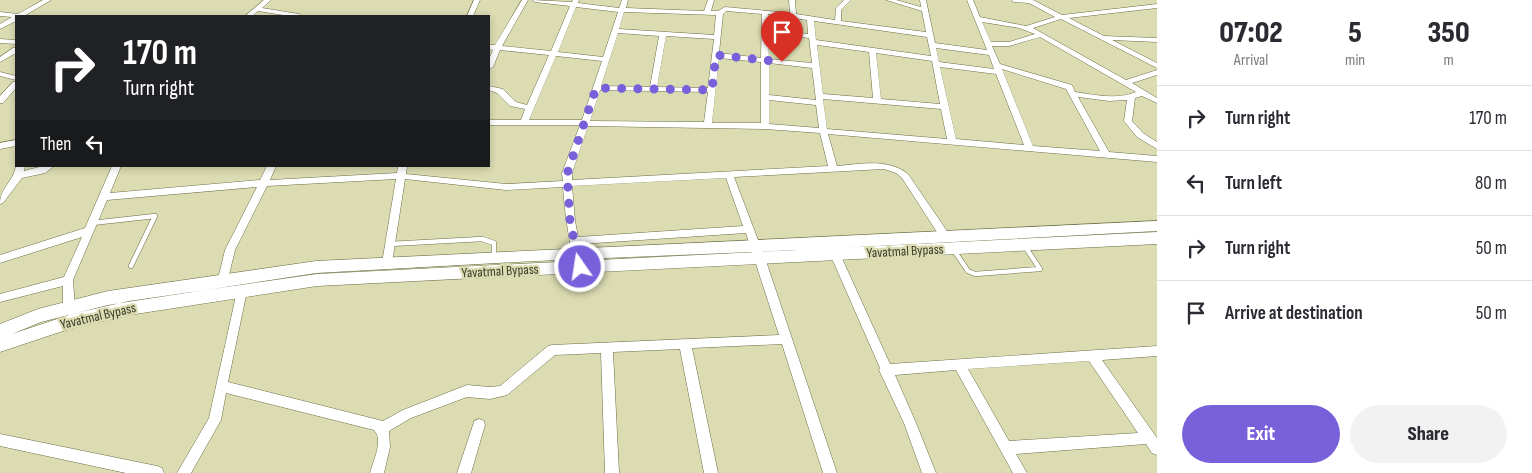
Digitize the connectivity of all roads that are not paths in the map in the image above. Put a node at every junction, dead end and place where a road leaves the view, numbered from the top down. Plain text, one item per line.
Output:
1 (48, 0) edge
2 (268, 0) edge
3 (477, 0) edge
4 (525, 0) edge
5 (535, 0) edge
6 (625, 0) edge
7 (711, 0) edge
8 (792, 0) edge
9 (847, 0) edge
10 (889, 0) edge
11 (923, 0) edge
12 (970, 0) edge
13 (1014, 0) edge
14 (1028, 0) edge
15 (1152, 0) edge
16 (575, 2) edge
17 (1157, 5) edge
18 (258, 9) junction
19 (621, 10) junction
20 (924, 10) junction
21 (765, 12) junction
22 (707, 13) junction
23 (720, 13) junction
24 (0, 14) edge
25 (20, 15) edge
26 (249, 15) edge
27 (293, 15) edge
28 (470, 15) edge
29 (15, 16) edge
30 (793, 16) junction
31 (1061, 17) junction
32 (15, 18) edge
33 (810, 18) junction
34 (978, 20) junction
35 (838, 22) junction
36 (0, 27) edge
37 (1027, 28) junction
38 (615, 31) junction
39 (765, 31) junction
40 (663, 34) junction
41 (929, 35) junction
42 (1041, 35) junction
43 (718, 37) junction
44 (1103, 38) junction
45 (813, 39) junction
46 (1157, 40) edge
47 (0, 41) edge
48 (15, 42) edge
49 (988, 44) junction
50 (932, 45) junction
51 (490, 47) edge
52 (497, 48) junction
53 (872, 50) junction
54 (15, 51) edge
55 (553, 53) junction
56 (992, 53) junction
57 (716, 55) junction
58 (605, 59) junction
59 (0, 60) edge
60 (765, 60) junction
61 (935, 61) junction
62 (490, 65) edge
63 (816, 66) junction
64 (1157, 66) edge
65 (998, 68) junction
66 (1157, 72) edge
67 (0, 74) edge
68 (15, 78) edge
69 (1125, 83) junction
70 (15, 85) edge
71 (490, 88) edge
72 (596, 88) junction
73 (653, 89) junction
74 (712, 90) junction
75 (1142, 93) junction
76 (1075, 94) junction
77 (765, 97) junction
78 (1131, 98) junction
79 (820, 99) junction
80 (0, 101) edge
81 (877, 101) junction
82 (1157, 101) edge
83 (944, 107) junction
84 (530, 108) junction
85 (524, 122) junction
86 (490, 123) edge
87 (585, 123) junction
88 (708, 125) junction
89 (765, 126) junction
90 (823, 129) junction
91 (952, 142) junction
92 (15, 143) edge
93 (0, 146) edge
94 (1157, 146) edge
95 (1030, 148) junction
96 (1106, 155) junction
97 (1157, 159) edge
98 (48, 167) edge
99 (117, 167) edge
100 (272, 167) edge
101 (833, 169) junction
102 (20, 171) edge
103 (402, 171) edge
104 (729, 175) junction
105 (264, 183) junction
106 (566, 184) junction
107 (103, 197) junction
108 (0, 201) edge
109 (1157, 226) edge
110 (90, 227) junction
111 (749, 230) junction
112 (1157, 238) edge
113 (950, 243) junction
114 (389, 244) junction
115 (1023, 245) junction
116 (758, 252) junction
117 (577, 254) junction
118 (835, 254) junction
119 (494, 257) junction
120 (0, 259) edge
121 (387, 263) junction
122 (131, 266) dead end
123 (224, 279) junction
124 (68, 280) junction
125 (242, 291) junction
126 (0, 298) edge
127 (69, 307) junction
128 (0, 331) edge
129 (787, 339) junction
130 (685, 344) junction
131 (0, 345) edge
132 (607, 348) junction
133 (1157, 351) edge
134 (1092, 356) junction
135 (960, 365) junction
136 (885, 370) junction
137 (221, 386) junction
138 (479, 425) dead end
139 (382, 428) junction
140 (0, 440) edge
141 (1153, 444) edge
142 (1006, 448) junction
143 (157, 473) edge
144 (184, 473) edge
145 (377, 473) edge
146 (464, 473) edge
147 (612, 473) edge
148 (711, 473) edge
149 (830, 473) edge
150 (929, 473) edge
151 (1020, 473) edge

1 - 25 street
2 - 18 street
3 - 28 street
4 - 52 street
5 - 16 street
6 - 19 street
7 - 22 street
8 - 30 street
9 - 35 street
10 - 20 street
11 - 20 street
12 - 34 street
13 - 14 street
14 - 31 street
15 - 17 street
16 - 19 street
16 - 55 street
17 - 31 street
18 - 26 street
18 - 27 street
19 - 22 street
19 - 38 street
20 - 41 street
21 - 23 street
21 - 30 street
21 - 39 street
22 - 23 street
23 - 43 street
24 - 29 street
30 - 33 street
31 - 37 street
31 - 44 street
32 - 36 street
33 - 35 street
33 - 45 street
34 - 37 street
34 - 49 street
35 - 41 street
37 - 42 street
38 - 40 street
38 - 58 street
39 - 45 street
39 - 60 street
40 - 43 street
40 - 73 street
41 - 50 street
42 - 49 street
42 - 69 street
43 - 57 street
44 - 46 street
44 - 64 street
45 - 53 street
45 - 63 street
47 - 48 street
49 - 56 street
50 - 56 street
50 - 61 street
51 - 52 street
52 - 55 street
52 - 62 street
53 - 61 street
53 - 81 street
54 - 59 street
55 - 58 street
55 - 84 street
56 - 65 street
57 - 60 street
57 - 74 street
58 - 72 street
60 - 63 street
60 - 77 street
61 - 65 street
61 - 83 street
63 - 79 street
65 - 76 street
65 - 95 street
66 - 69 street
67 - 68 street
69 - 75 street
70 - 80 street
71 - 84 street
72 - 73 street
72 - 87 street
73 - 74 street
74 - 88 street
75 - 78 street
75 - 82 street
76 - 78 street
76 - 96 street
77 - 79 street
77 - 89 street
78 - 94 street
79 - 81 street
79 - 90 street
81 - 83 street
83 - 91 street
84 - 85 street
85 - 86 street
85 - 87 street
87 - 88 street
87 - 106 street
88 - 89 street
89 - 90 street
90 - 91 street
90 - 101 street
91 - 95 street
92 - 93 street
95 - 96 street
96 - 97 street
98 - 102 street
99 - 107 street
100 - 105 street
101 - 104 street
101 - 113 street
102 - 108 street
103 - 105 street
103 - 106 street
103 - 114 street
104 - 106 street
104 - 111 street
105 - 107 street
105 - 123 street
106 - 117 street
107 - 110 street
109 - 113 main road, Yavatmal Bypass
110 - 120 street
110 - 122 lane
110 - 124 street
111 - 116 street
111 - 117 street
112 - 115 main road, Yavatmal Bypass
113 - 115 main road, Yavatmal Bypass
113 - 115 lane
113 - 116 main road, Yavatmal Bypass
113 - 118 main road, Yavatmal Bypass
114 - 119 lane
114 - 121 street
116 - 117 main road, Yavatmal Bypass
116 - 118 main road, Yavatmal Bypass
116 - 129 street
117 - 119 main road, Yavatmal Bypass
117 - 125 main road, Yavatmal Bypass
118 - 136 street
119 - 121 main road, Yavatmal Bypass
121 - 123 main road, Yavatmal Bypass
123 - 127 main road, Yavatmal Bypass
124 - 126 street
124 - 127 street
125 - 131 main road, Yavatmal Bypass
125 - 137 street
127 - 128 main road, Yavatmal Bypass
129 - 130 street
129 - 149 street
130 - 132 street
130 - 148 street
132 - 139 street
132 - 147 street
133 - 134 street
134 - 135 street
134 - 141 street
135 - 136 street
135 - 142 street
136 - 150 street
137 - 139 street
137 - 144 street
138 - 146 street
139 - 145 street
140 - 143 street
141 - 142 street
142 - 151 street

